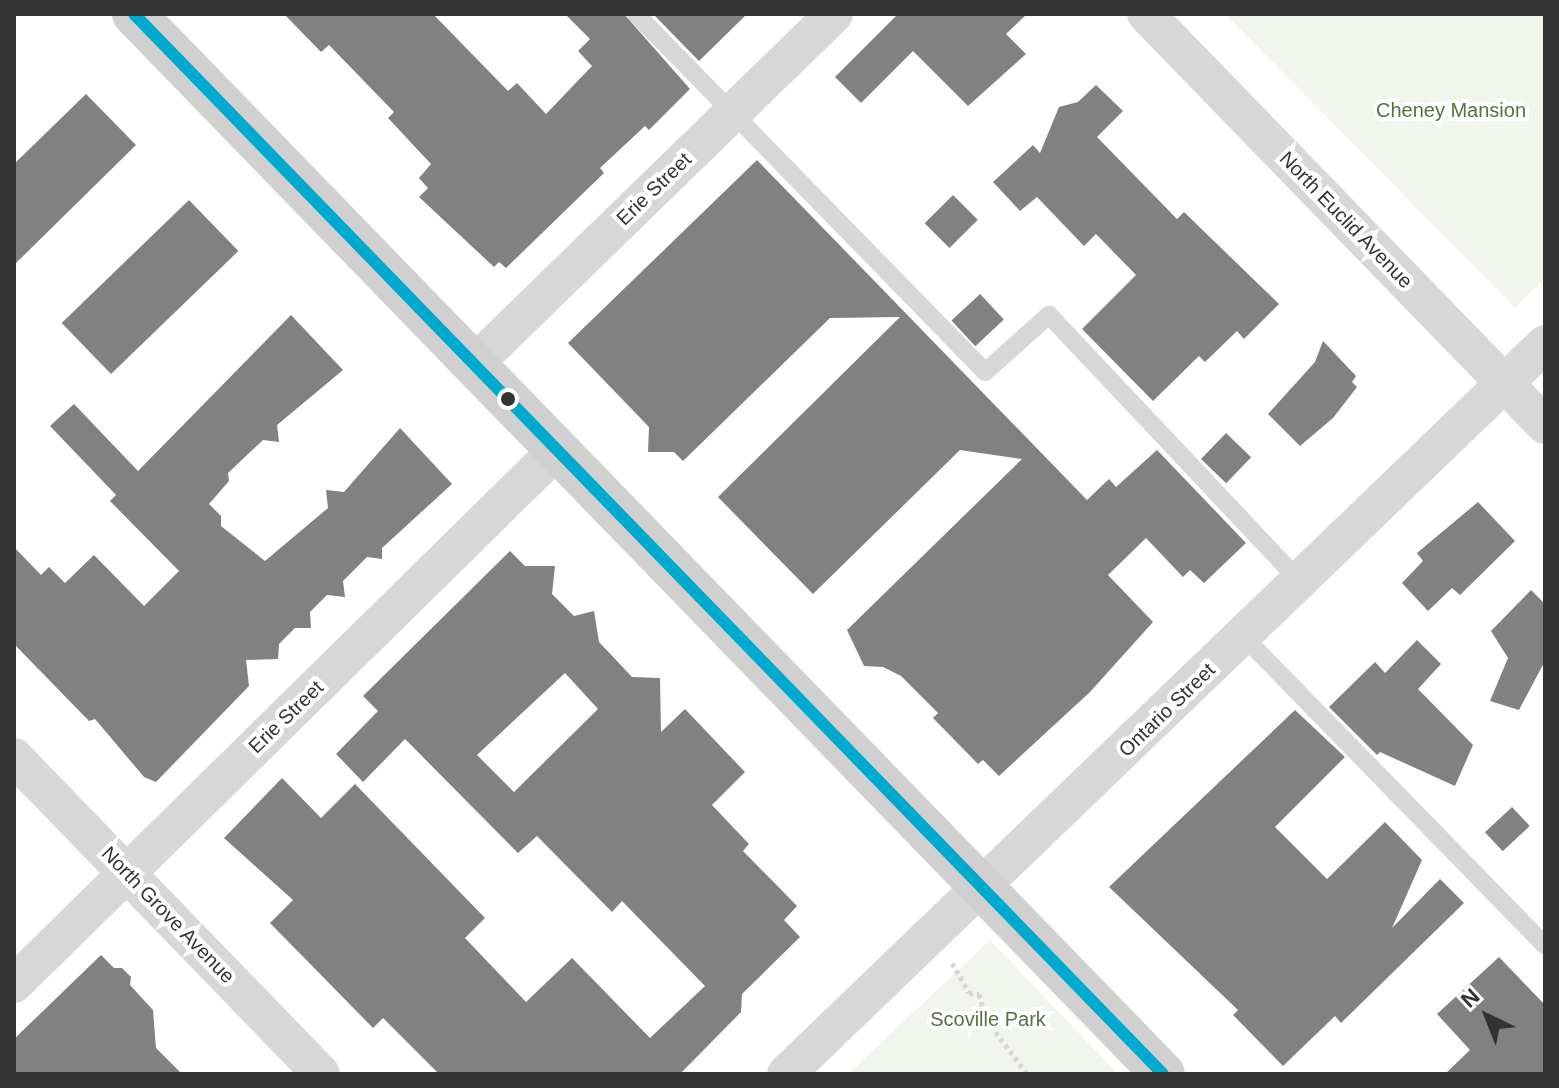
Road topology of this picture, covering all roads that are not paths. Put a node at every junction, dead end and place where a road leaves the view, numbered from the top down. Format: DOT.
graph roads {
  1 [pos="134,14"];
  2 [pos="636,14"];
  3 [pos="834,14"];
  4 [pos="1146,14"];
  5 [pos="732,113"];
  6 [pos="1545,344"];
  7 [pos="474,364"];
  8 [pos="1505,384"];
  9 [pos="1545,425"];
  10 [pos="557,450"];
  11 [pos="1300,581"];
  12 [pos="1243,636"];
  13 [pos="14,757"];
  14 [pos="127,873"];
  15 [pos="983,888"];
  16 [pos="1545,945"];
  17 [pos="14,984"];
  18 [pos="321,1074"];
  19 [pos="786,1074"];
  20 [pos="1163,1074"];
  1 -- 7 [label="street"];
  2 -- 5 [label="lane"];
  3 -- 5 [label="street, Erie Street"];
  4 -- 8 [label="street, North Euclid Avenue"];
  5 -- 7 [label="street, Erie Street"];
  5 -- 11 [label="lane"];
  6 -- 8 [label="street, Ontario Street"];
  7 -- 10 [label="street"];
  8 -- 9 [label="street, North Euclid Avenue"];
  8 -- 11 [label="street, Ontario Street"];
  10 -- 14 [label="street, Erie Street"];
  10 -- 15 [label="street"];
  11 -- 12 [label="street, Ontario Street"];
  12 -- 15 [label="street, Ontario Street"];
  12 -- 16 [label="lane"];
  13 -- 14 [label="street, North Grove Avenue"];
  14 -- 17 [label="street, Erie Street"];
  14 -- 18 [label="street, North Grove Avenue"];
  15 -- 19 [label="street, Ontario Street"];
  15 -- 20 [label="street"];
}
